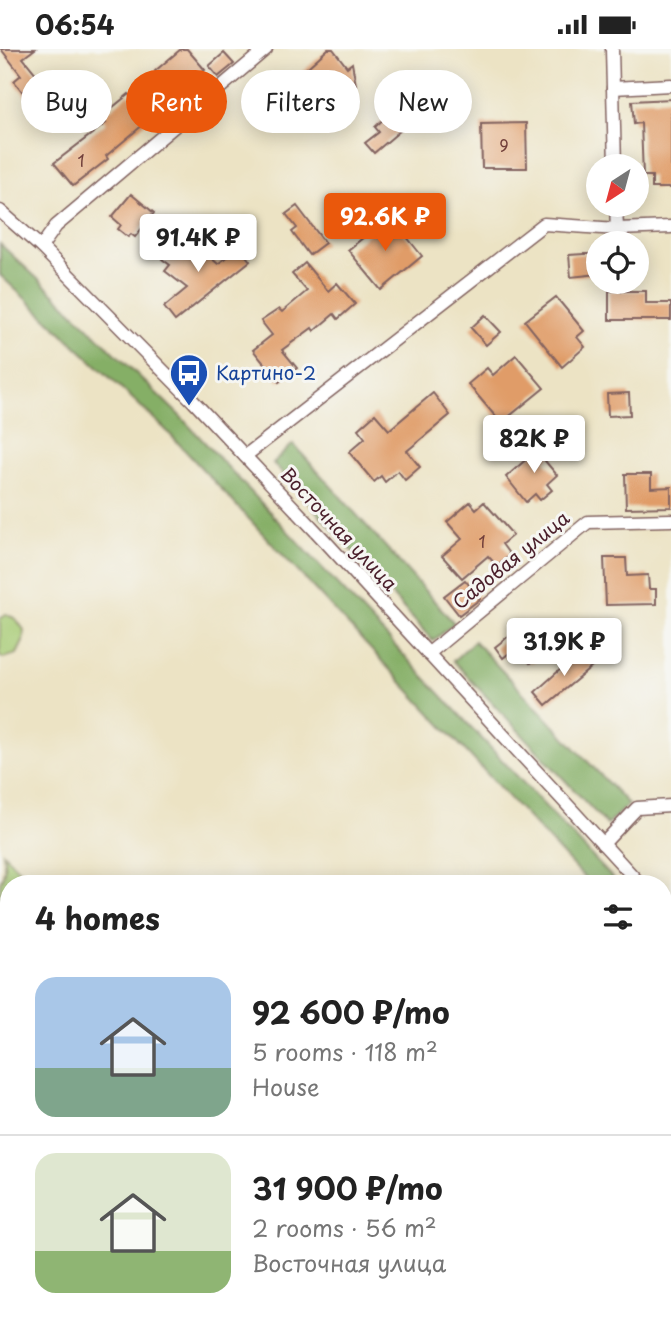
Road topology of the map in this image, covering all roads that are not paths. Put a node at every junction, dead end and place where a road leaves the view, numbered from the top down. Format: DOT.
graph roads {
  1 [pos="266,49"];
  2 [pos="612,49"];
  3 [pos="671,85"];
  4 [pos="613,88"];
  5 [pos="615,154"];
  6 [pos="0,211"];
  7 [pos="616,217"];
  8 [pos="671,227"];
  9 [pos="617,229"];
  10 [pos="41,247"];
  11 [pos="245,456"];
  12 [pos="671,520"];
  13 [pos="428,654"];
  14 [pos="671,806"];
  15 [pos="604,844"];
  16 [pos="632,875"];
  1 -- 10 [label="street"];
  2 -- 4 [label="street"];
  3 -- 4 [label="street"];
  4 -- 5 [label="street"];
  6 -- 10 [label="street, Восточная улица"];
  7 -- 9 [label="street"];
  8 -- 9 [label="street"];
  9 -- 11 [label="street"];
  10 -- 11 [label="street, Восточная улица"];
  11 -- 13 [label="street, Восточная улица"];
  12 -- 13 [label="street, Садовая улица"];
  13 -- 15 [label="street, Восточная улица"];
  14 -- 15 [label="street"];
  15 -- 16 [label="street, Восточная улица"];
}
